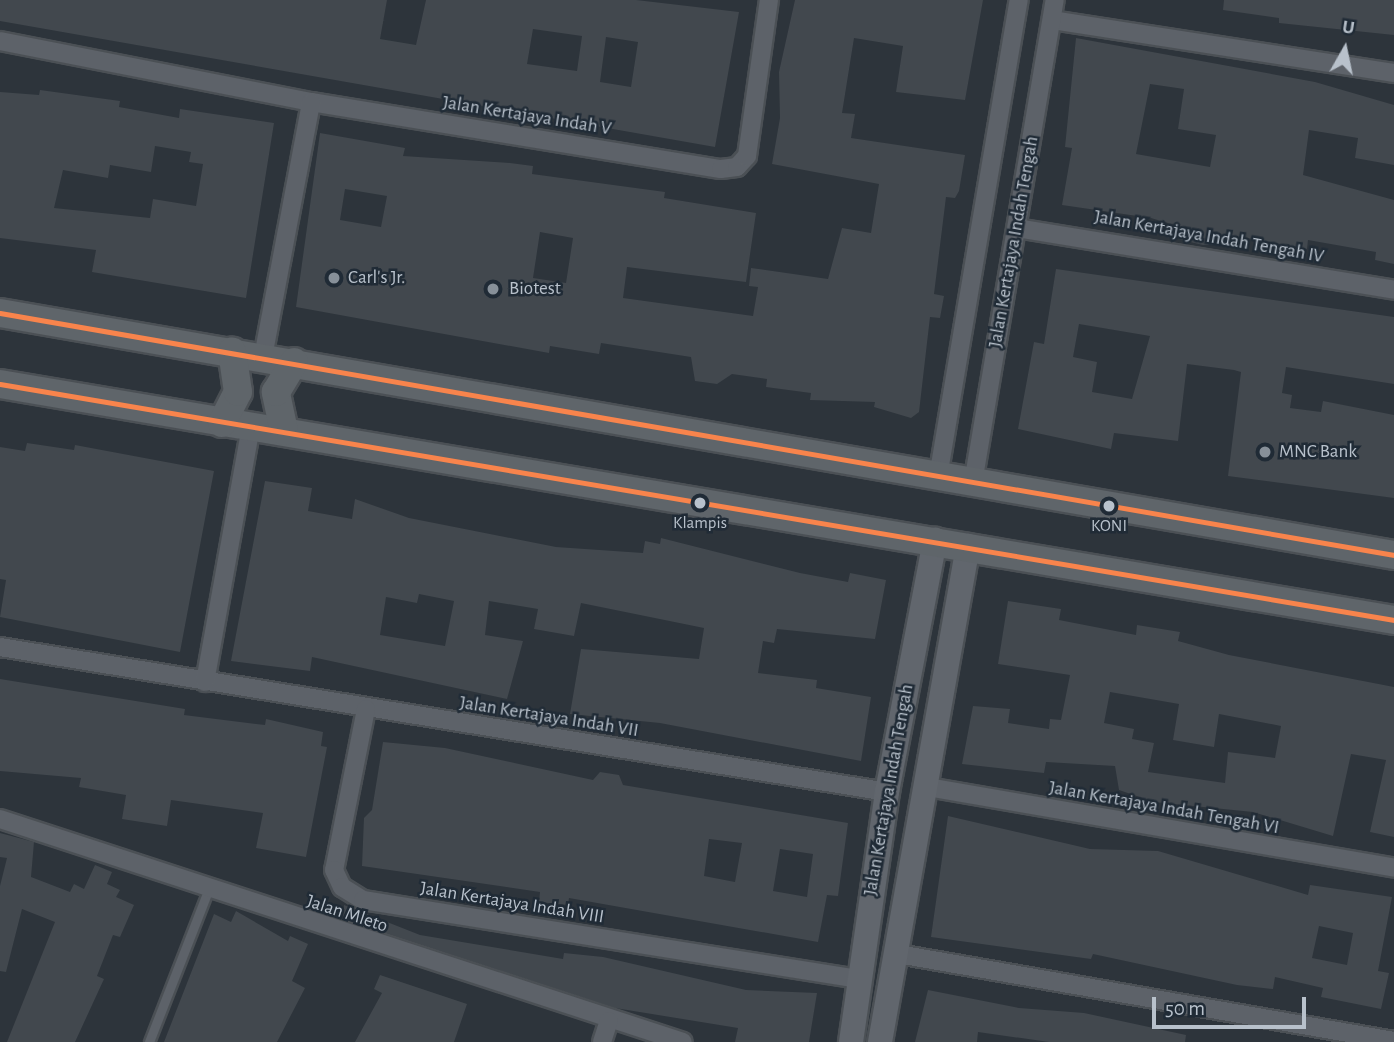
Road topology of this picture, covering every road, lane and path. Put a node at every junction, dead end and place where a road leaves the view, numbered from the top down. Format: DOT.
graph roads {
  1 [pos="769,0"];
  2 [pos="1019,0"];
  3 [pos="1055,0"];
  4 [pos="1052,20"];
  5 [pos="0,41"];
  6 [pos="1394,73"];
  7 [pos="311,102"];
  8 [pos="1017,228"];
  9 [pos="1394,290"];
  10 [pos="0,313"];
  11 [pos="232,351"];
  12 [pos="263,357"];
  13 [pos="294,362"];
  14 [pos="0,384"];
  15 [pos="222,423"];
  16 [pos="251,427"];
  17 [pos="284,432"];
  18 [pos="939,477"];
  19 [pos="973,484"];
  20 [pos="935,540"];
  21 [pos="968,546"];
  22 [pos="1394,555"];
  23 [pos="1394,620"];
  24 [pos="919,622"];
  25 [pos="954,628"];
  26 [pos="0,648"];
  27 [pos="205,682"];
  28 [pos="366,709"];
  29 [pos="927,787"];
  30 [pos="887,792"];
  31 [pos="0,819"];
  32 [pos="1394,868"];
  33 [pos="208,891"];
  34 [pos="898,954"];
  35 [pos="858,979"];
  36 [pos="609,1021"];
  37 [pos="852,1038"];
  38 [pos="881,1041"];
  39 [pos="1394,1041"];
  40 [pos="149,1042"];
  41 [pos="603,1042"];
  42 [pos="683,1042"];
  1 -- 7 [label="street, Jalan Kertajaya Indah V"];
  2 -- 18 [label="street, Jalan Kertajaya Indah Tengah"];
  3 -- 4 [label="street, Jalan Kertajaya Indah Tengah"];
  4 -- 6 [label="street"];
  4 -- 8 [label="street, Jalan Kertajaya Indah Tengah"];
  5 -- 7 [label="street, Jalan Kertajaya Indah V"];
  7 -- 12 [label="street"];
  8 -- 9 [label="street, Jalan Kertajaya Indah Tengah IV"];
  8 -- 19 [label="street, Jalan Kertajaya Indah Tengah"];
  10 -- 11 [label="main road"];
  11 -- 12 [label="main road"];
  11 -- 15 [label="main road"];
  12 -- 13 [label="main road"];
  13 -- 17 [label="main road"];
  13 -- 18 [label="main road"];
  14 -- 15 [label="main road"];
  15 -- 16 [label="main road"];
  16 -- 17 [label="main road"];
  16 -- 27 [label="street"];
  17 -- 20 [label="main road"];
  18 -- 19 [label="main road"];
  19 -- 22 [label="main road"];
  20 -- 21 [label="main road"];
  20 -- 24 [label="main road, Jalan Kertajaya Indah Tengah"];
  21 -- 23 [label="main road"];
  21 -- 25 [label="main road, Jalan Kertajaya Indah Tengah"];
  24 -- 25 [label="main road"];
  24 -- 30 [label="main road, Jalan Kertajaya Indah Tengah"];
  25 -- 29 [label="main road, Jalan Kertajaya Indah Tengah"];
  26 -- 27 [label="street, Jalan Kertajaya Indah VII"];
  27 -- 28 [label="street, Jalan Kertajaya Indah VII"];
  28 -- 30 [label="street, Jalan Kertajaya Indah VII"];
  28 -- 35 [label="street, Jalan Kertajaya Indah VIII"];
  29 -- 32 [label="street, Jalan Kertajaya Indah Tengah VI"];
  29 -- 34 [label="main road, Jalan Kertajaya Indah Tengah"];
  30 -- 35 [label="main road, Jalan Kertajaya Indah Tengah"];
  31 -- 33 [label="street, Jalan Mleto"];
  33 -- 36 [label="street, Jalan Mleto"];
  33 -- 40 [label="lane"];
  34 -- 38 [label="main road, Jalan Kertajaya Indah Tengah"];
  34 -- 39 [label="street"];
  35 -- 37 [label="main road, Jalan Kertajaya Indah Tengah"];
  36 -- 41 [label="street"];
  36 -- 42 [label="street, Jalan Mleto"];
  37 -- 38 [label="main road"];
}
